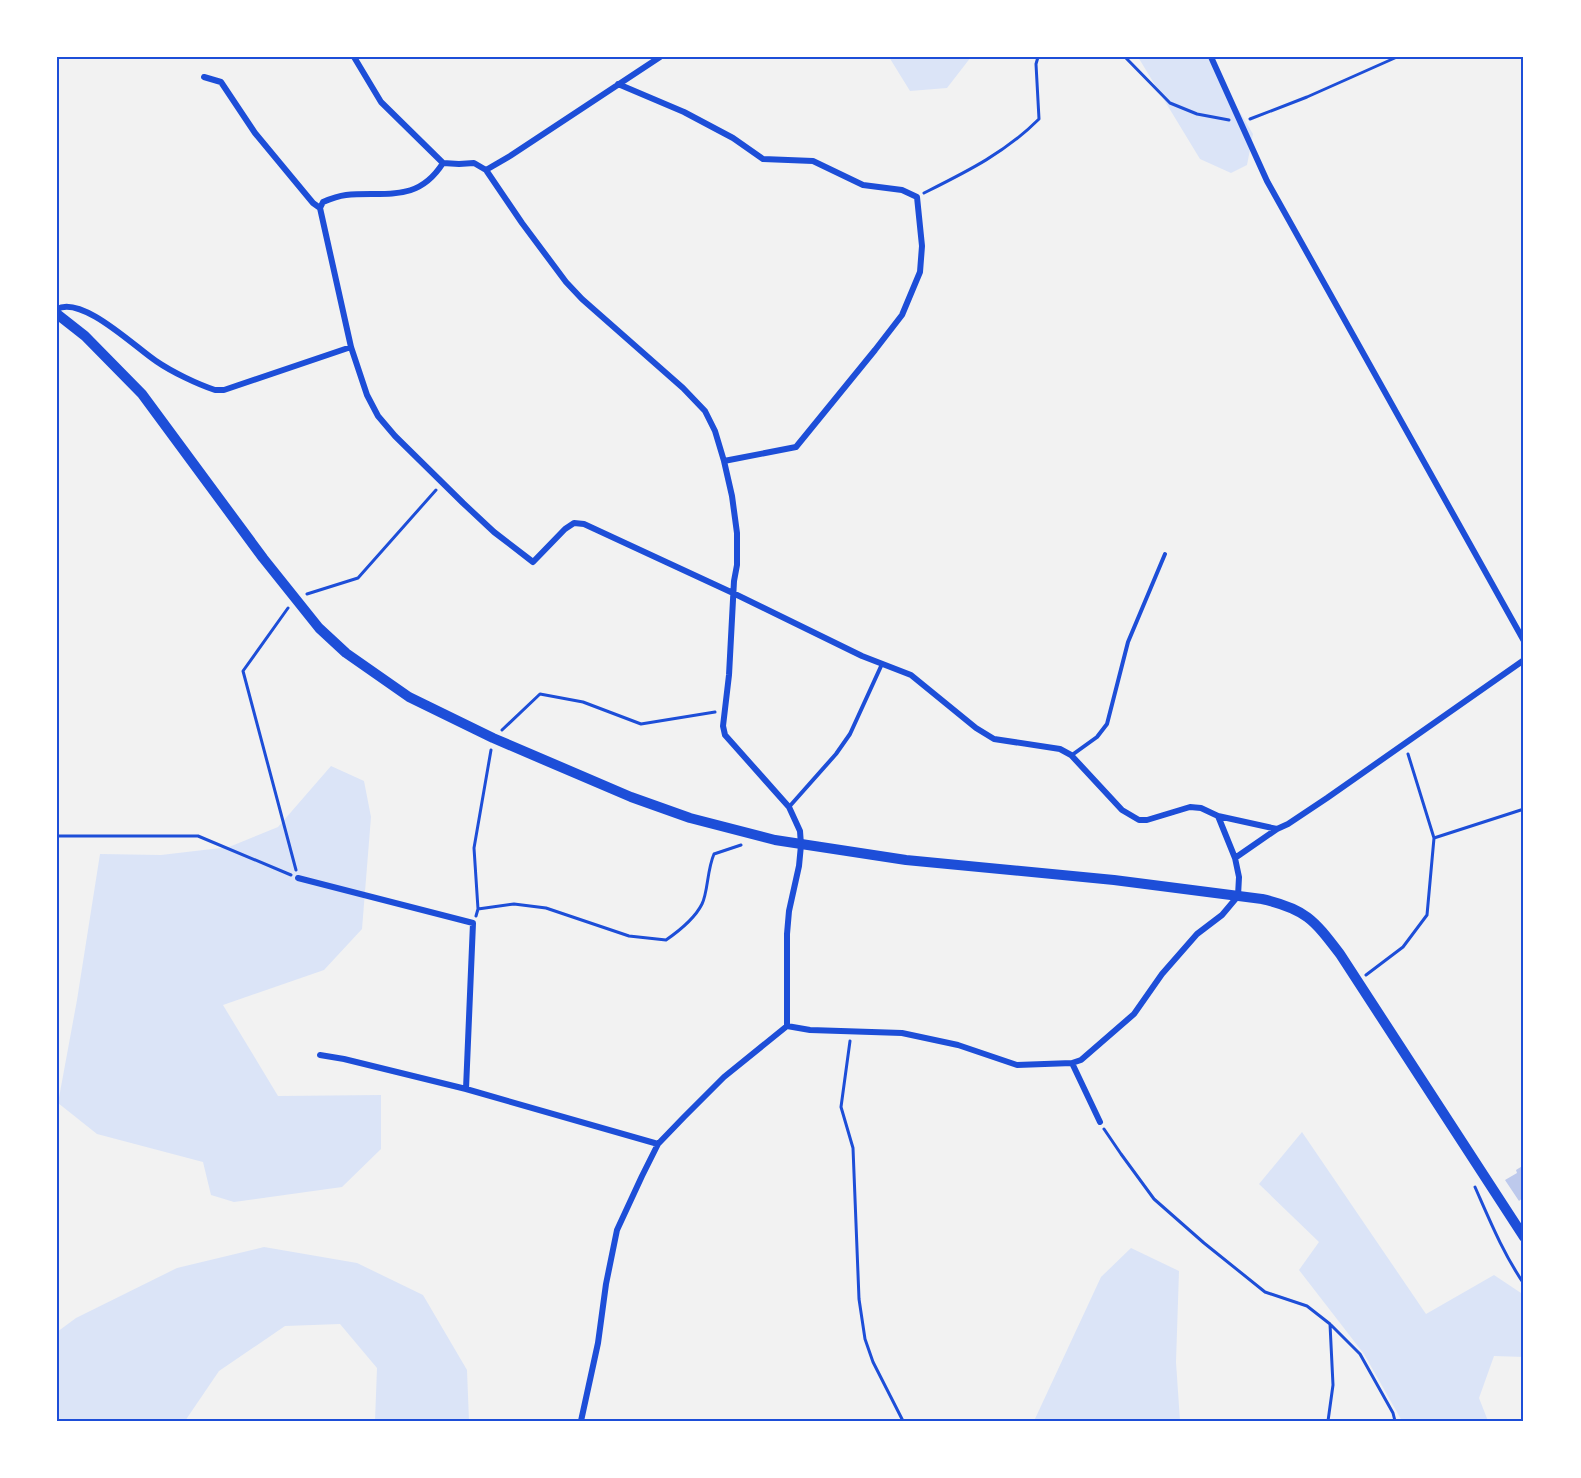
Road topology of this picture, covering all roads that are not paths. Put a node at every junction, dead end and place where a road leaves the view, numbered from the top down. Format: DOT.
graph roads {
  1 [pos="354,57"];
  2 [pos="660,57"];
  3 [pos="1211,57"];
  4 [pos="204,77"];
  5 [pos="618,84"];
  6 [pos="443,163"];
  7 [pos="486,170"];
  8 [pos="320,208"];
  9 [pos="57,309"];
  10 [pos="57,314"];
  11 [pos="351,347"];
  12 [pos="724,461"];
  13 [pos="1165,554"];
  14 [pos="733,593"];
  15 [pos="1524,641"];
  16 [pos="1524,660"];
  17 [pos="882,664"];
  18 [pos="1071,755"];
  19 [pos="789,807"];
  20 [pos="1218,816"];
  21 [pos="1277,829"];
  22 [pos="801,845"];
  23 [pos="1235,858"];
  24 [pos="298,878"];
  25 [pos="1238,896"];
  26 [pos="787,1026"];
  27 [pos="320,1055"];
  28 [pos="1072,1063"];
  29 [pos="466,1089"];
  30 [pos="1100,1122"];
  31 [pos="658,1144"];
  32 [pos="1524,1237"];
  33 [pos="582,1421"];
  1 -- 6 [label="street"];
  2 -- 5 [label="street"];
  3 -- 15 [label="street"];
  4 -- 8 [label="street"];
  5 -- 7 [label="street"];
  5 -- 12 [label="street"];
  6 -- 7 [label="street"];
  6 -- 8 [label="street"];
  7 -- 12 [label="street"];
  8 -- 11 [label="street"];
  9 -- 11 [label="street"];
  10 -- 22 [label="main road"];
  11 -- 14 [label="street"];
  12 -- 14 [label="street"];
  13 -- 18 [label="lane"];
  14 -- 17 [label="street"];
  14 -- 19 [label="street"];
  16 -- 21 [label="street"];
  17 -- 18 [label="street"];
  17 -- 19 [label="lane"];
  18 -- 20 [label="street"];
  19 -- 22 [label="street"];
  20 -- 21 [label="street"];
  20 -- 23 [label="street"];
  21 -- 23 [label="street"];
  22 -- 25 [label="main road"];
  22 -- 26 [label="street"];
  23 -- 25 [label="street"];
  24 -- 29 [label="street"];
  25 -- 28 [label="street"];
  25 -- 32 [label="main road"];
  26 -- 28 [label="street"];
  26 -- 31 [label="street"];
  27 -- 29 [label="street"];
  28 -- 30 [label="street"];
  29 -- 31 [label="street"];
  31 -- 33 [label="street"];
}
